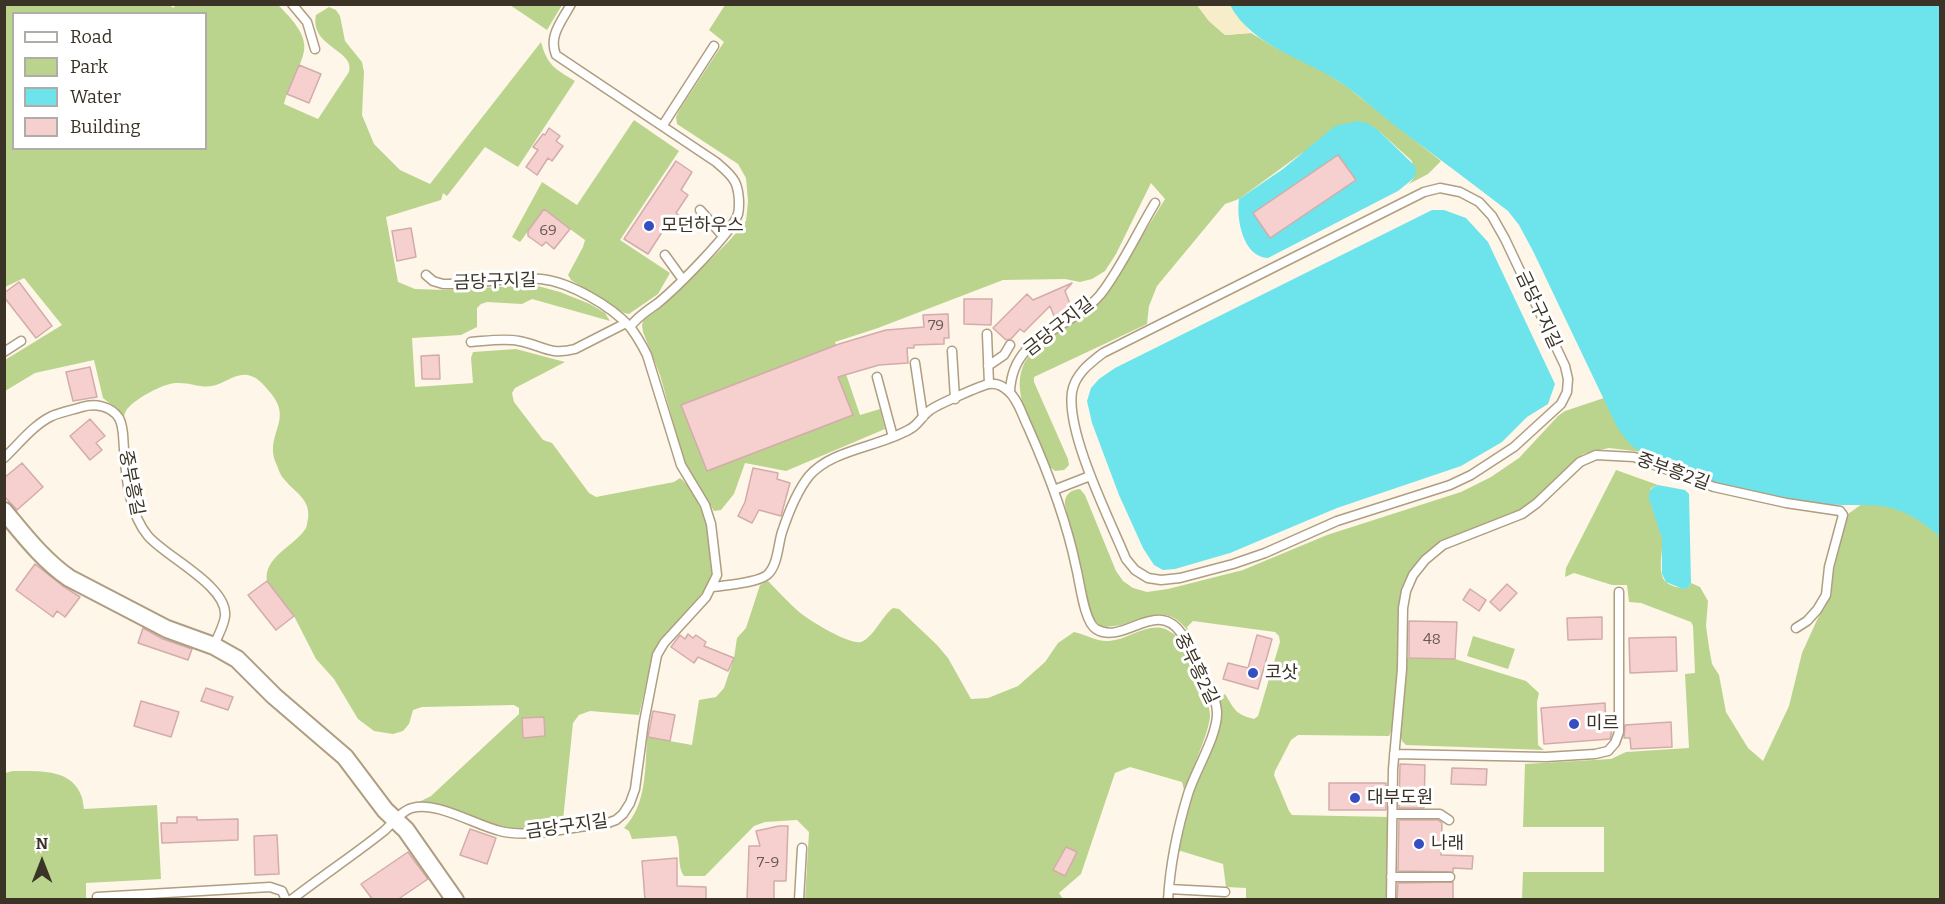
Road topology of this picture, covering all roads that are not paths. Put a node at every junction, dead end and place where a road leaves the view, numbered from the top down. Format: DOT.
graph roads {
  1 [pos="292,4"];
  2 [pos="571,4"];
  3 [pos="714,46"];
  4 [pos="315,49"];
  5 [pos="663,125"];
  6 [pos="1155,203"];
  7 [pos="700,210"];
  8 [pos="723,236"];
  9 [pos="665,255"];
  10 [pos="426,275"];
  11 [pos="683,280"];
  12 [pos="628,325"];
  13 [pos="987,334"];
  14 [pos="21,341"];
  15 [pos="471,342"];
  16 [pos="1010,345"];
  17 [pos="952,351"];
  18 [pos="4,352"];
  19 [pos="915,363"];
  20 [pos="988,366"];
  21 [pos="877,378"];
  22 [pos="989,384"];
  23 [pos="1010,392"];
  24 [pos="955,399"];
  25 [pos="923,417"];
  26 [pos="893,437"];
  27 [pos="4,458"];
  28 [pos="1090,476"];
  29 [pos="1054,490"];
  30 [pos="4,511"];
  31 [pos="712,587"];
  32 [pos="1619,592"];
  33 [pos="1796,628"];
  34 [pos="214,646"];
  35 [pos="1395,754"];
  36 [pos="1392,814"];
  37 [pos="1449,819"];
  38 [pos="396,820"];
  39 [pos="802,848"];
  40 [pos="1391,877"];
  41 [pos="1450,877"];
  42 [pos="1168,889"];
  43 [pos="1225,892"];
  44 [pos="97,897"];
  45 [pos="286,900"];
  46 [pos="291,900"];
  47 [pos="455,900"];
  48 [pos="799,900"];
  49 [pos="1168,900"];
  50 [pos="1391,900"];
  1 -- 4 [label="lane"];
  2 -- 5 [label="lane"];
  3 -- 5 [label="lane"];
  5 -- 8 [label="lane"];
  6 -- 23 [label="lane, 금당구지길"];
  7 -- 8 [label="lane"];
  8 -- 11 [label="lane"];
  9 -- 11 [label="lane"];
  10 -- 12 [label="lane, 금당구지길"];
  11 -- 12 [label="lane"];
  12 -- 15 [label="lane"];
  12 -- 31 [label="lane, 금당구지길"];
  13 -- 20 [label="lane"];
  14 -- 18 [label="lane"];
  16 -- 20 [label="lane, 금당구지길"];
  17 -- 24 [label="lane"];
  19 -- 25 [label="lane"];
  20 -- 22 [label="lane"];
  21 -- 26 [label="lane"];
  22 -- 23 [label="lane"];
  22 -- 24 [label="lane"];
  23 -- 29 [label="lane"];
  24 -- 25 [label="lane"];
  25 -- 26 [label="lane"];
  26 -- 31 [label="lane"];
  27 -- 34 [label="lane, 중부흥길"];
  28 -- 28 [label="lane, 금당구지길"];
  28 -- 29 [label="lane"];
  29 -- 42 [label="lane, 중부흥2길"];
  30 -- 34 [label="street"];
  31 -- 38 [label="lane, 금당구지길"];
  32 -- 35 [label="lane"];
  33 -- 35 [label="lane, 중부흥2길"];
  34 -- 38 [label="street"];
  35 -- 36 [label="lane, 중부흥2길"];
  36 -- 37 [label="lane"];
  36 -- 40 [label="lane, 중부흥2길"];
  38 -- 46 [label="lane, 금당구지길"];
  38 -- 47 [label="street"];
  39 -- 48 [label="lane"];
  40 -- 41 [label="lane"];
  40 -- 50 [label="lane, 중부흥2길"];
  42 -- 43 [label="lane"];
  42 -- 49 [label="lane, 중부흥2길"];
  44 -- 45 [label="lane"];
}
